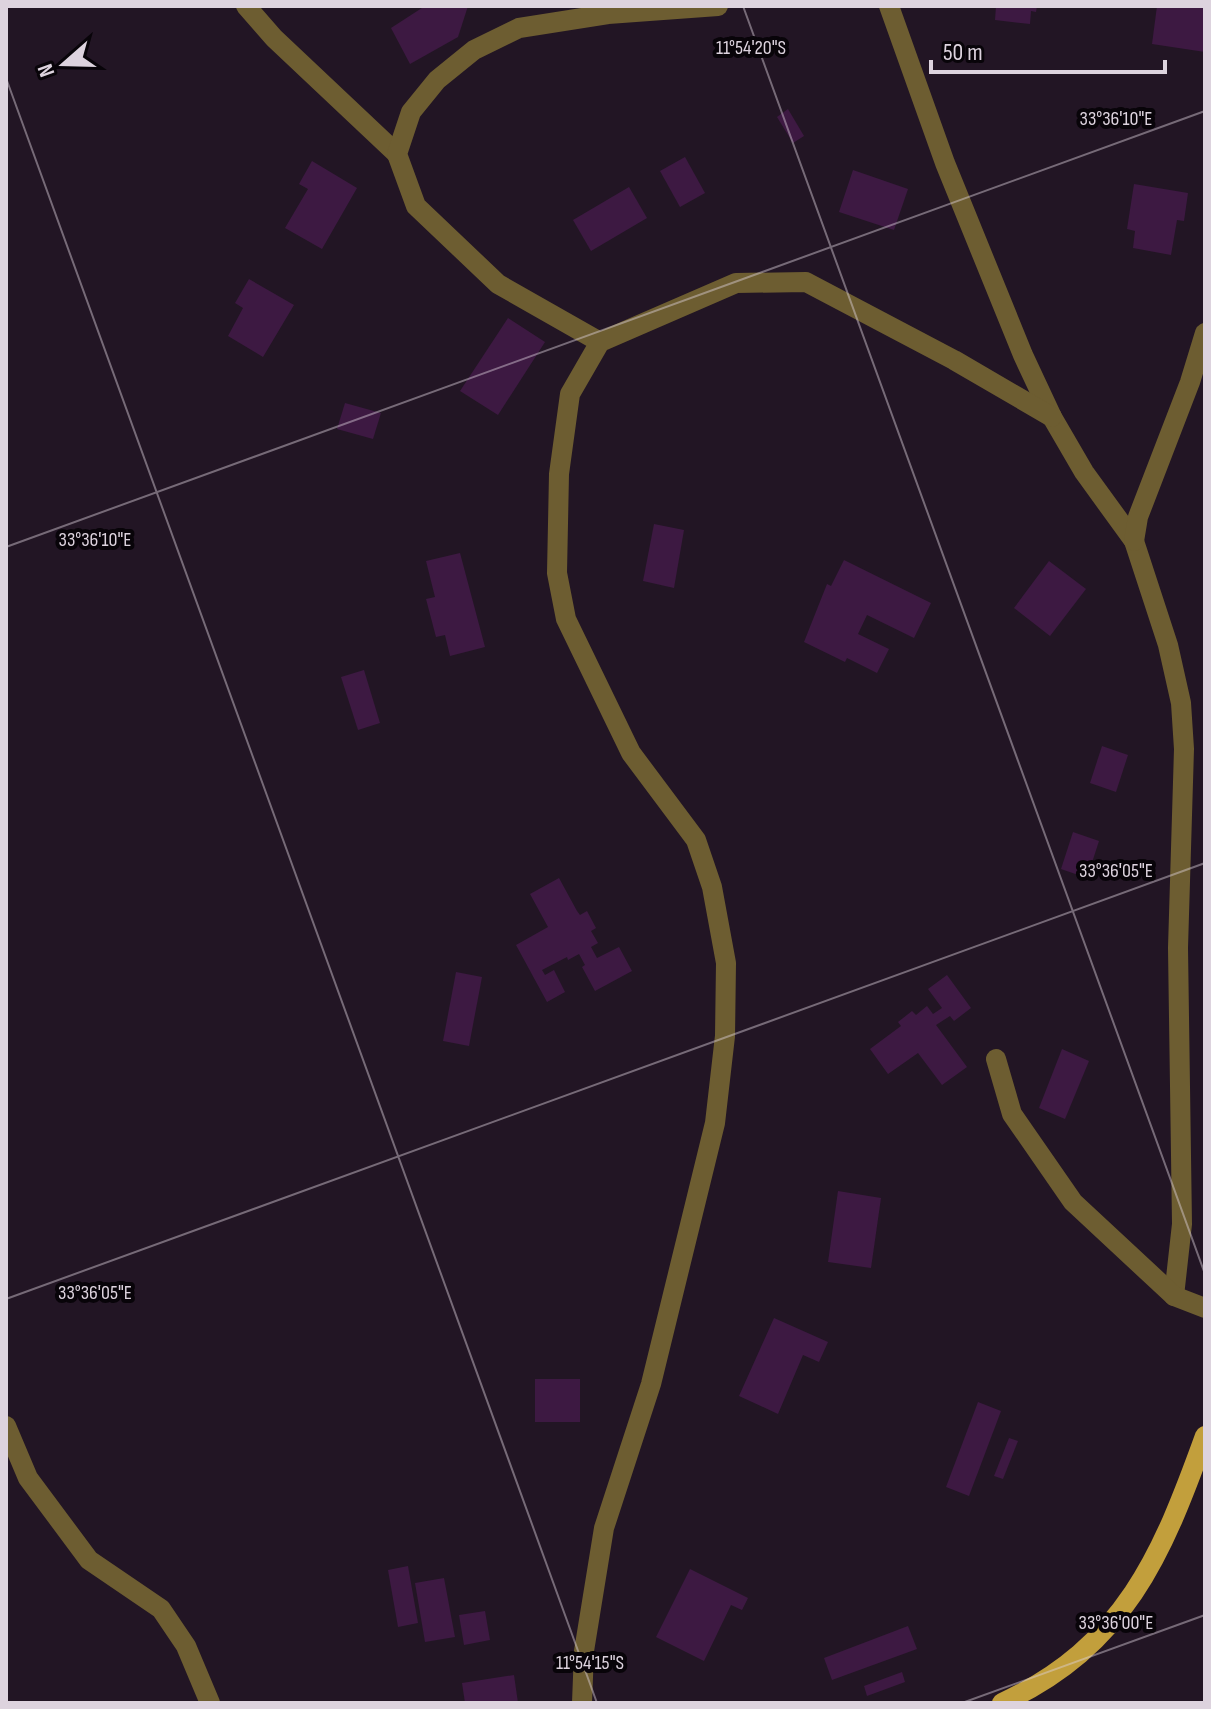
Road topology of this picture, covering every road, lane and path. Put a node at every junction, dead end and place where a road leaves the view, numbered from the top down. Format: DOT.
graph roads {
  1 [pos="246,6"];
  2 [pos="718,6"];
  3 [pos="889,6"];
  4 [pos="644,8"];
  5 [pos="397,154"];
  6 [pos="1205,333"];
  7 [pos="600,342"];
  8 [pos="1052,417"];
  9 [pos="1134,541"];
  10 [pos="996,1059"];
  11 [pos="1174,1296"];
  12 [pos="1205,1308"];
  13 [pos="6,1426"];
  14 [pos="1205,1436"];
  15 [pos="1027,1698"];
  16 [pos="210,1703"];
  17 [pos="582,1703"];
  18 [pos="1002,1703"];
  1 -- 5 [label="street"];
  2 -- 4 [label="street"];
  3 -- 8 [label="street"];
  4 -- 5 [label="street"];
  5 -- 7 [label="street"];
  6 -- 9 [label="street"];
  7 -- 8 [label="street"];
  7 -- 17 [label="street"];
  8 -- 9 [label="street"];
  9 -- 11 [label="street"];
  10 -- 11 [label="street"];
  11 -- 12 [label="street"];
  13 -- 16 [label="street"];
  14 -- 15 [label="main road"];
  15 -- 18 [label="main road"];
}
